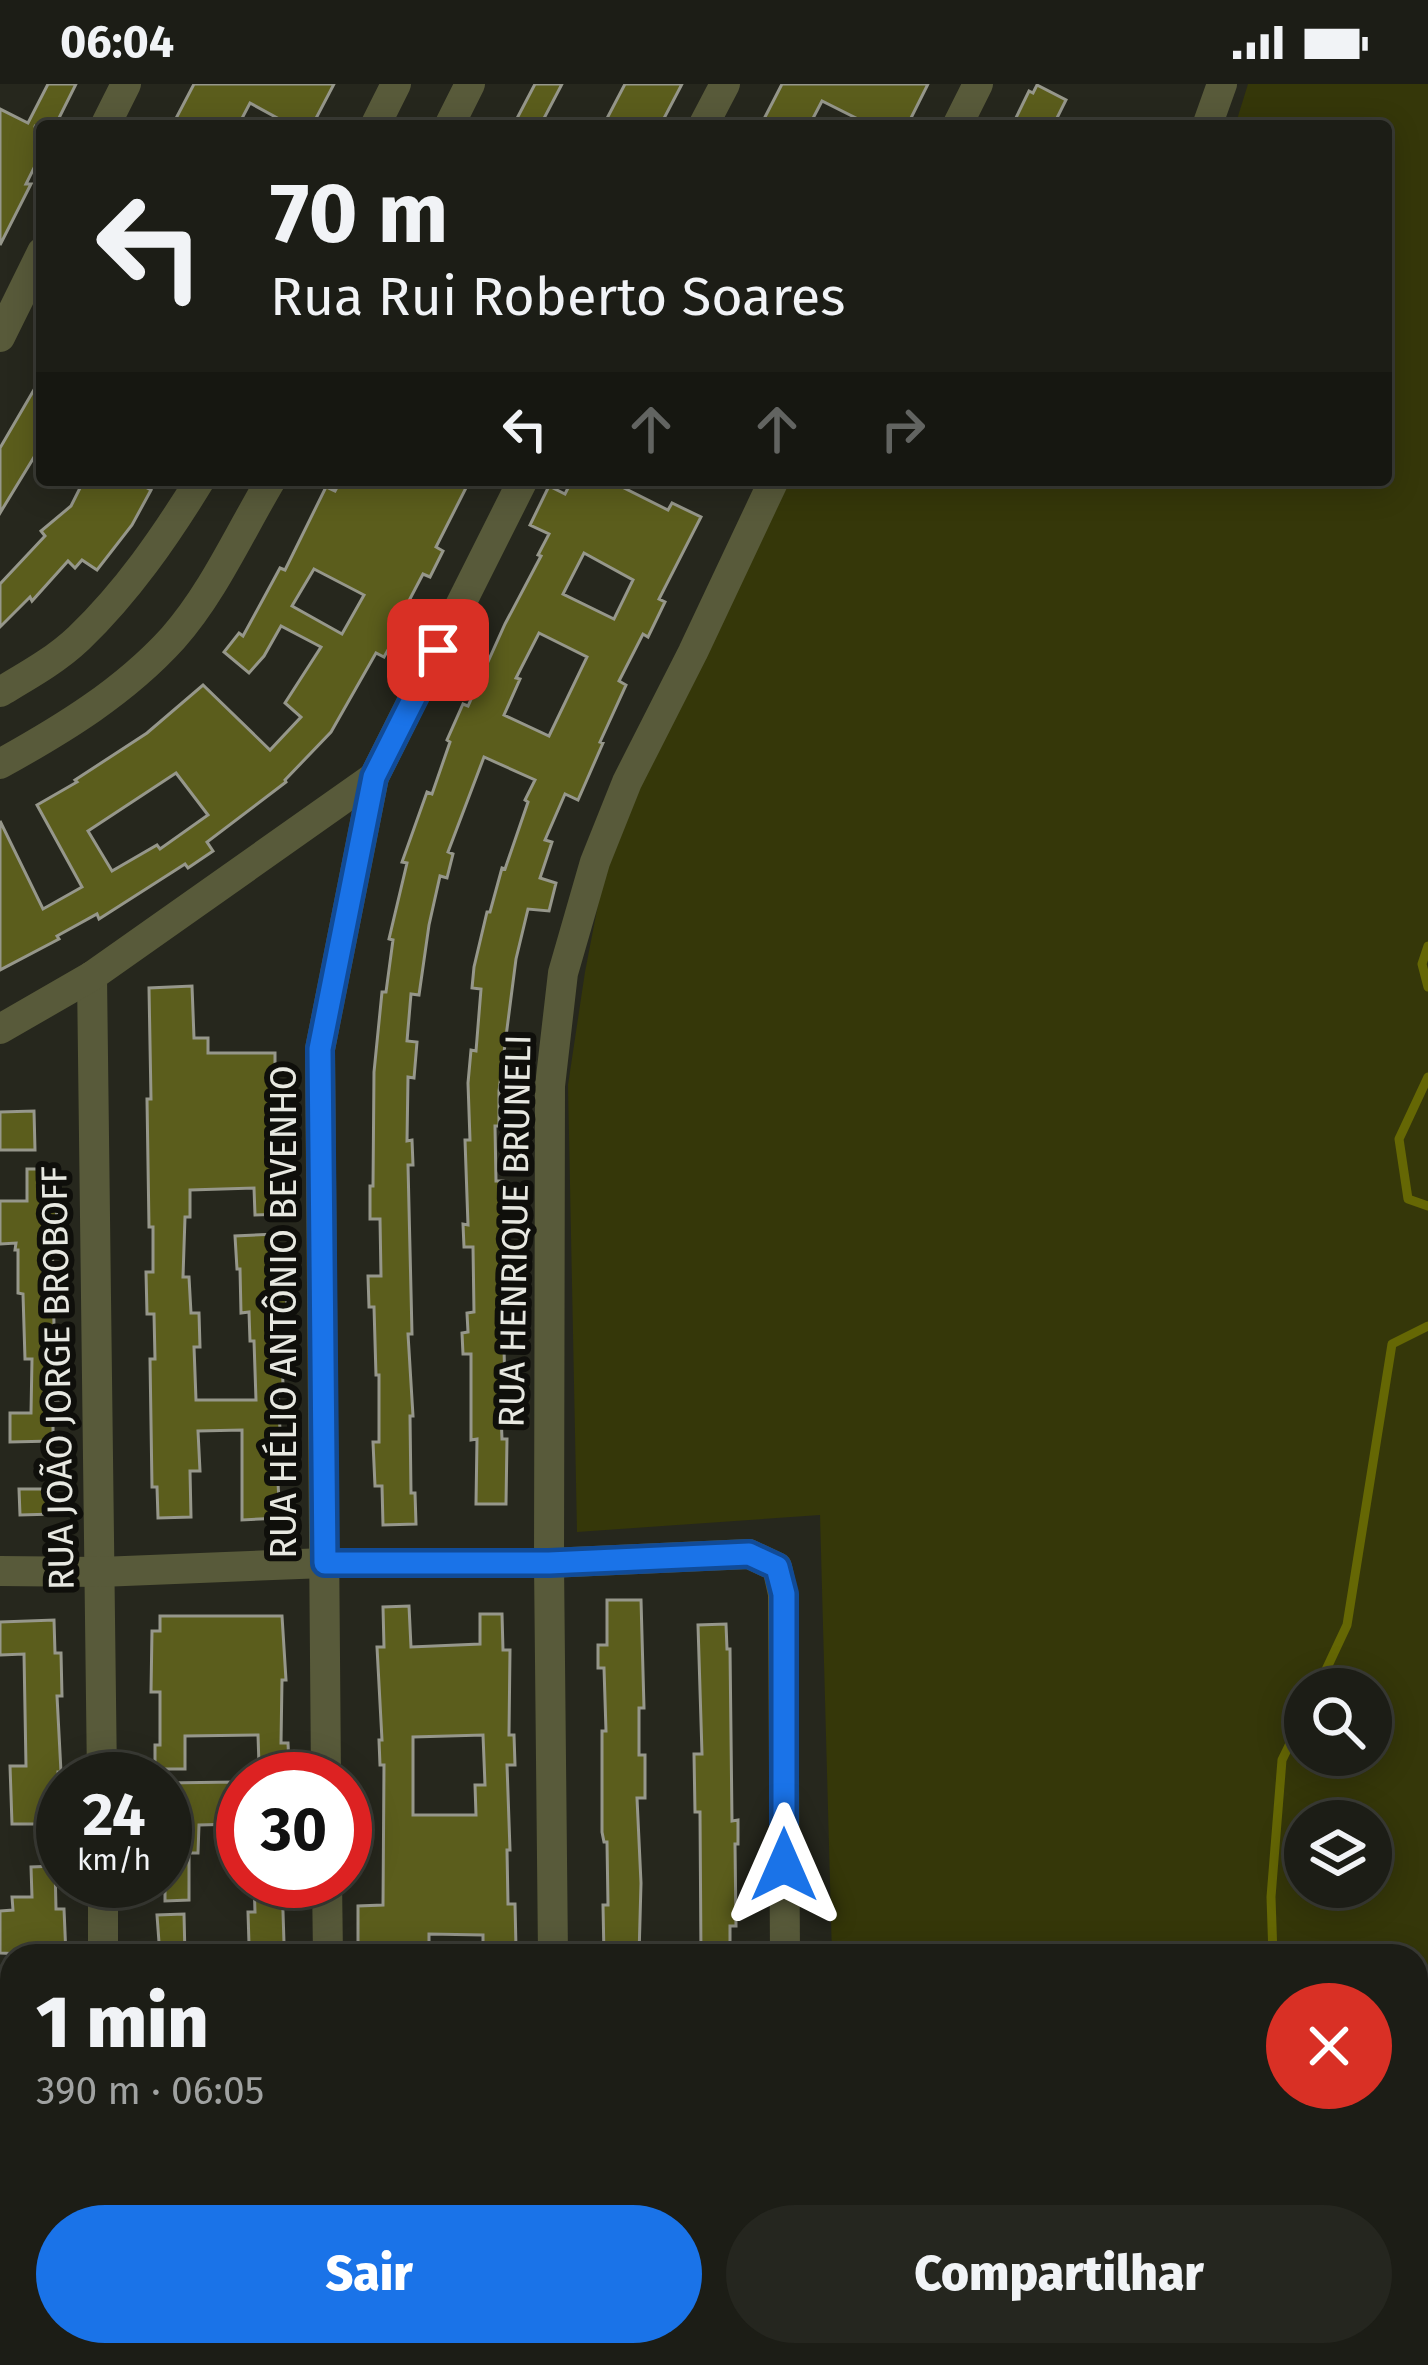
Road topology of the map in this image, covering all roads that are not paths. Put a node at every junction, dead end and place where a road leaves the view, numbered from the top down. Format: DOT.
graph roads {
  1 [pos="126,84"];
  2 [pos="396,84"];
  3 [pos="470,84"];
  4 [pos="724,84"];
  5 [pos="978,84"];
  6 [pos="1222,84"];
  7 [pos="108,120"];
  8 [pos="378,120"];
  9 [pos="452,120"];
  10 [pos="706,120"];
  11 [pos="959,120"];
  12 [pos="1209,120"];
  13 [pos="36,265"];
  14 [pos="0,337"];
  15 [pos="196,486"];
  16 [pos="268,486"];
  17 [pos="520,486"];
  18 [pos="763,486"];
  19 [pos="0,692"];
  20 [pos="0,764"];
  21 [pos="374,777"];
  22 [pos="92,976"];
  23 [pos="0,1029"];
  24 [pos="325,1563"];
  25 [pos="549,1563"];
  26 [pos="0,1571"];
  27 [pos="100,1572"];
  28 [pos="102,1752"];
  29 [pos="326,1752"];
  30 [pos="103,1908"];
  31 [pos="327,1908"];
  32 [pos="103,1944"];
  33 [pos="328,1944"];
  34 [pos="553,1944"];
  35 [pos="784,1944"];
  1 -- 7 [label="street"];
  2 -- 8 [label="street"];
  3 -- 9 [label="street"];
  4 -- 10 [label="street"];
  5 -- 11 [label="street"];
  6 -- 12 [label="street"];
  13 -- 14 [label="street"];
  15 -- 19 [label="street"];
  16 -- 20 [label="street"];
  17 -- 21 [label="street"];
  18 -- 25 [label="street, RUA HENRIQUE BRUNELI"];
  21 -- 22 [label="street"];
  21 -- 24 [label="street, RUA HÉLIO ANTÔNIO BEVENHO"];
  22 -- 23 [label="street"];
  22 -- 27 [label="street, RUA JOÃO JORGE BROBOFF"];
  24 -- 25 [label="street"];
  24 -- 27 [label="street"];
  24 -- 29 [label="street, RUA HÉLIO ANTÔNIO BEVENHO"];
  25 -- 34 [label="street, RUA HENRIQUE BRUNELI"];
  25 -- 35 [label="street"];
  26 -- 27 [label="street"];
  27 -- 28 [label="street, RUA JOÃO JORGE BROBOFF"];
  30 -- 32 [label="street"];
  31 -- 33 [label="street"];
}
